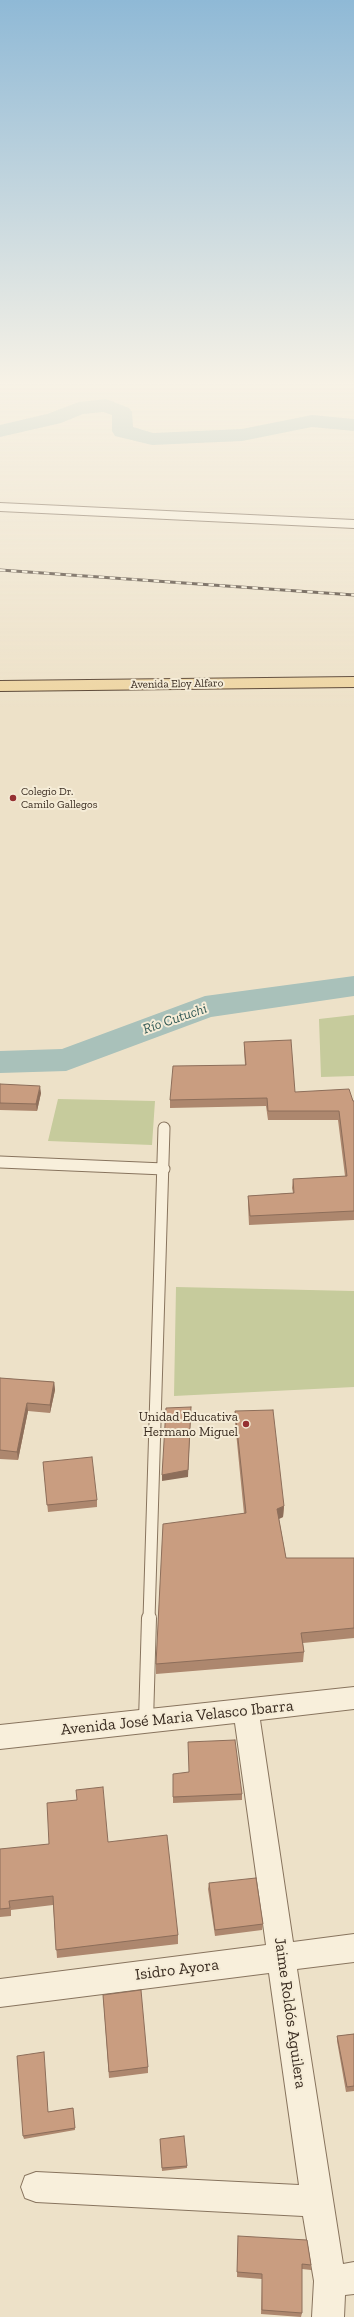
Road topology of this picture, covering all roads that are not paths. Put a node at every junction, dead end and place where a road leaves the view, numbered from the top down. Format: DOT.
graph roads {
  1 [pos="0,507"];
  2 [pos="0,515"];
  3 [pos="354,524"];
  4 [pos="354,532"];
  5 [pos="354,674"];
  6 [pos="0,676"];
  7 [pos="354,682"];
  8 [pos="0,686"];
  9 [pos="164,1128"];
  10 [pos="0,1162"];
  11 [pos="164,1168"];
  12 [pos="354,1698"];
  13 [pos="246,1710"];
  14 [pos="146,1721"];
  15 [pos="0,1738"];
  16 [pos="354,1948"];
  17 [pos="282,1956"];
  18 [pos="0,1993"];
  19 [pos="36,2187"];
  20 [pos="316,2201"];
  21 [pos="342,2280"];
  22 [pos="328,2317"];
  1 -- 3 [label="main road"];
  2 -- 4 [label="main road"];
  5 -- 6 [label="main road, Avenida Eloy Alfaro"];
  7 -- 8 [label="main road, Avenida Eloy Alfaro"];
  9 -- 11 [label="lane"];
  10 -- 11 [label="lane"];
  11 -- 14 [label="lane"];
  12 -- 13 [label="street, Avenida José Maria Velasco Ibarra"];
  13 -- 14 [label="street, Avenida José Maria Velasco Ibarra"];
  13 -- 17 [label="street, Jaime Roldós Aguilera"];
  14 -- 15 [label="street, Avenida José Maria Velasco Ibarra"];
  16 -- 17 [label="street, Isidro Ayora"];
  17 -- 18 [label="street, Isidro Ayora"];
  17 -- 20 [label="street, Jaime Roldós Aguilera"];
  19 -- 20 [label="street"];
  20 -- 21 [label="street, Jaime Roldós Aguilera"];
  21 -- 22 [label="street, Jaime Roldós Aguilera"];
}
